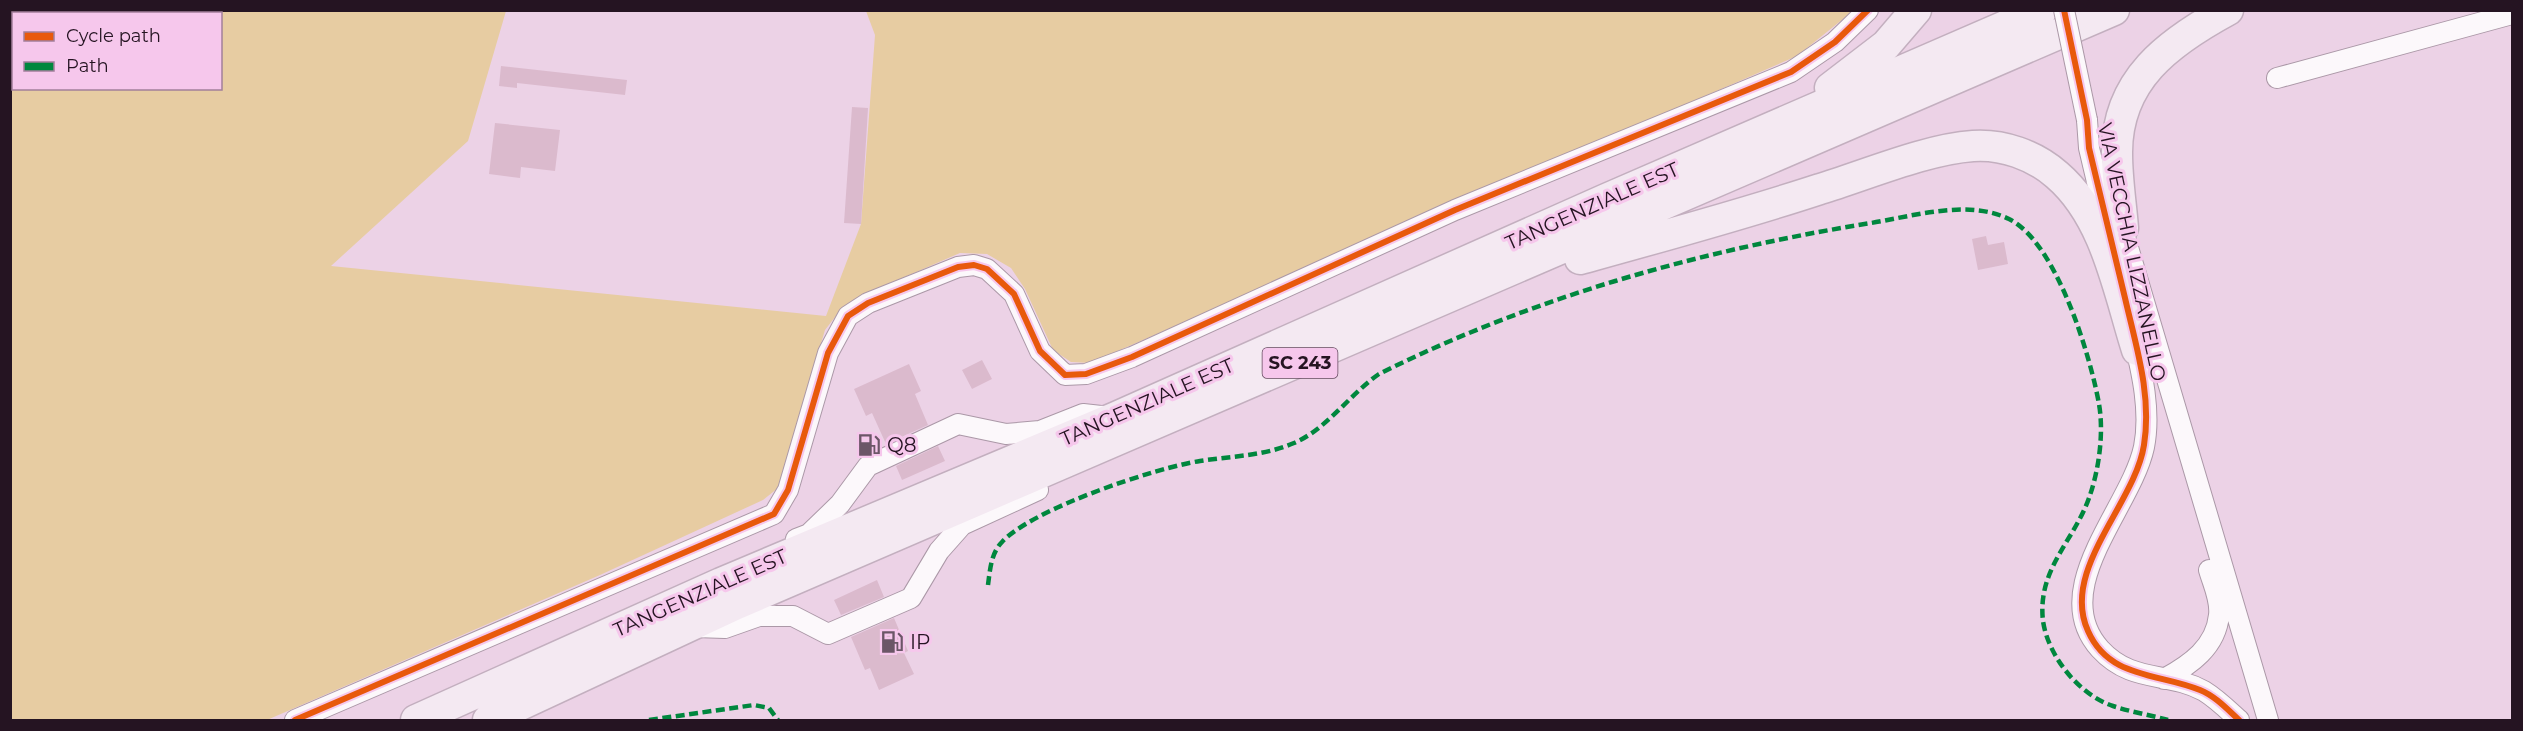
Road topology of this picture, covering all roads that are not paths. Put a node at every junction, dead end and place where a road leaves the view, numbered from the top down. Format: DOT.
graph roads {
  1 [pos="1868,10"];
  2 [pos="1916,10"];
  3 [pos="2042,10"];
  4 [pos="2064,10"];
  5 [pos="2114,10"];
  6 [pos="2228,10"];
  7 [pos="2512,14"];
  8 [pos="2277,78"];
  9 [pos="2087,120"];
  10 [pos="1606,199"];
  11 [pos="2123,228"];
  12 [pos="2137,350"];
  13 [pos="1318,355"];
  14 [pos="1116,417"];
  15 [pos="1079,457"];
  16 [pos="2193,465"];
  17 [pos="721,583"];
  18 [pos="690,626"];
  19 [pos="2164,679"];
  20 [pos="295,720"];
  21 [pos="416,720"];
  22 [pos="488,720"];
  23 [pos="2239,720"];
  24 [pos="2268,720"];
  1 -- 20 [label="street"];
  2 -- 10 [label="highway"];
  3 -- 10 [label="highway, TANGENZIALE EST"];
  4 -- 9 [label="street, VIA VECCHIA LIZZANELLO, bridge"];
  5 -- 13 [label="highway, TANGENZIALE EST / SC 243"];
  6 -- 11 [label="highway"];
  7 -- 8 [label="street"];
  9 -- 11 [label="street, VIA VECCHIA LIZZANELLO"];
  9 -- 12 [label="street, VIA VECCHIA LIZZANELLO"];
  10 -- 14 [label="highway, TANGENZIALE EST"];
  11 -- 16 [label="street, VIA VECCHIA LIZZANELLO"];
  12 -- 13 [label="highway"];
  12 -- 19 [label="street, VIA VECCHIA LIZZANELLO"];
  13 -- 15 [label="highway, TANGENZIALE EST / SC 243"];
  14 -- 17 [label="highway, TANGENZIALE EST"];
  14 -- 17 [label="street"];
  15 -- 18 [label="highway, TANGENZIALE EST / SC 243"];
  15 -- 18 [label="street"];
  16 -- 19 [label="street, VIA VECCHIA LIZZANELLO"];
  16 -- 24 [label="street, VIA VECCHIA LIZZANELLO"];
  17 -- 21 [label="highway, TANGENZIALE EST"];
  18 -- 22 [label="highway, TANGENZIALE EST / SC 243"];
  19 -- 23 [label="street, VIA VECCHIA LIZZANELLO"];
}
